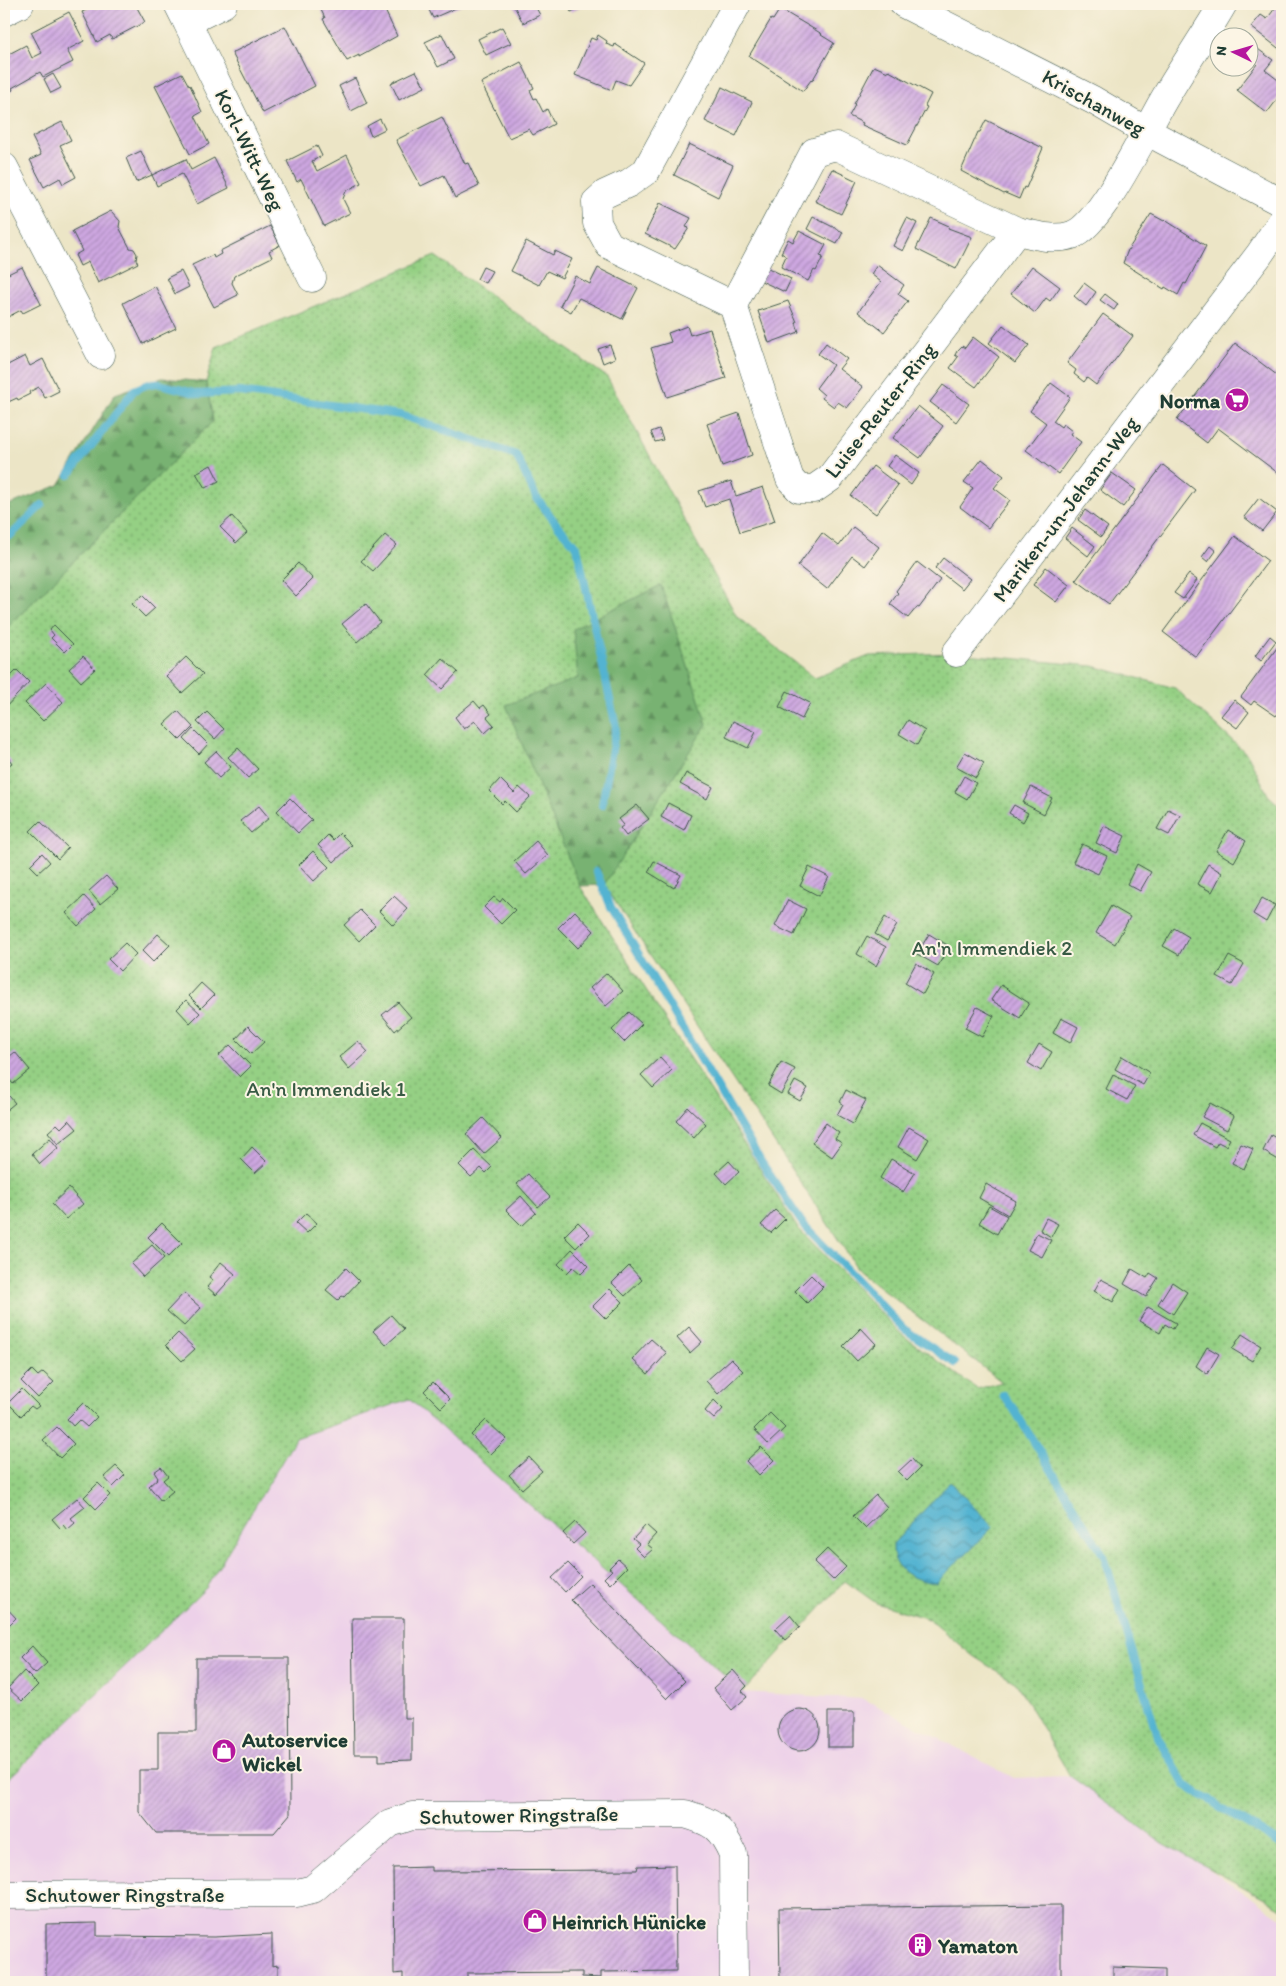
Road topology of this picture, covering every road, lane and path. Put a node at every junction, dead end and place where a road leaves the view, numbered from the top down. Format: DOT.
graph roads {
  1 [pos="20,4"];
  2 [pos="223,4"];
  3 [pos="737,4"];
  4 [pos="904,4"];
  5 [pos="1223,4"];
  6 [pos="4,12"];
  7 [pos="182,13"];
  8 [pos="1146,131"];
  9 [pos="4,167"];
  10 [pos="1282,203"];
  11 [pos="1282,221"];
  12 [pos="1017,231"];
  13 [pos="312,278"];
  14 [pos="733,305"];
  15 [pos="100,355"];
  16 [pos="956,653"];
  17 [pos="4,1895"];
  18 [pos="734,1982"];
  1 -- 6 [label="street"];
  2 -- 7 [label="street, Korl-Witt-Weg"];
  3 -- 14 [label="street"];
  4 -- 8 [label="street, Krischanweg"];
  5 -- 8 [label="street"];
  7 -- 13 [label="street, Korl-Witt-Weg"];
  8 -- 10 [label="street, Krischanweg"];
  8 -- 12 [label="street"];
  9 -- 15 [label="street"];
  11 -- 16 [label="street, Mariken-un-Jehann-Weg"];
  12 -- 14 [label="street"];
  12 -- 14 [label="street, Luise-Reuter-Ring"];
  17 -- 18 [label="street, Schutower Ringstraße"];
}
